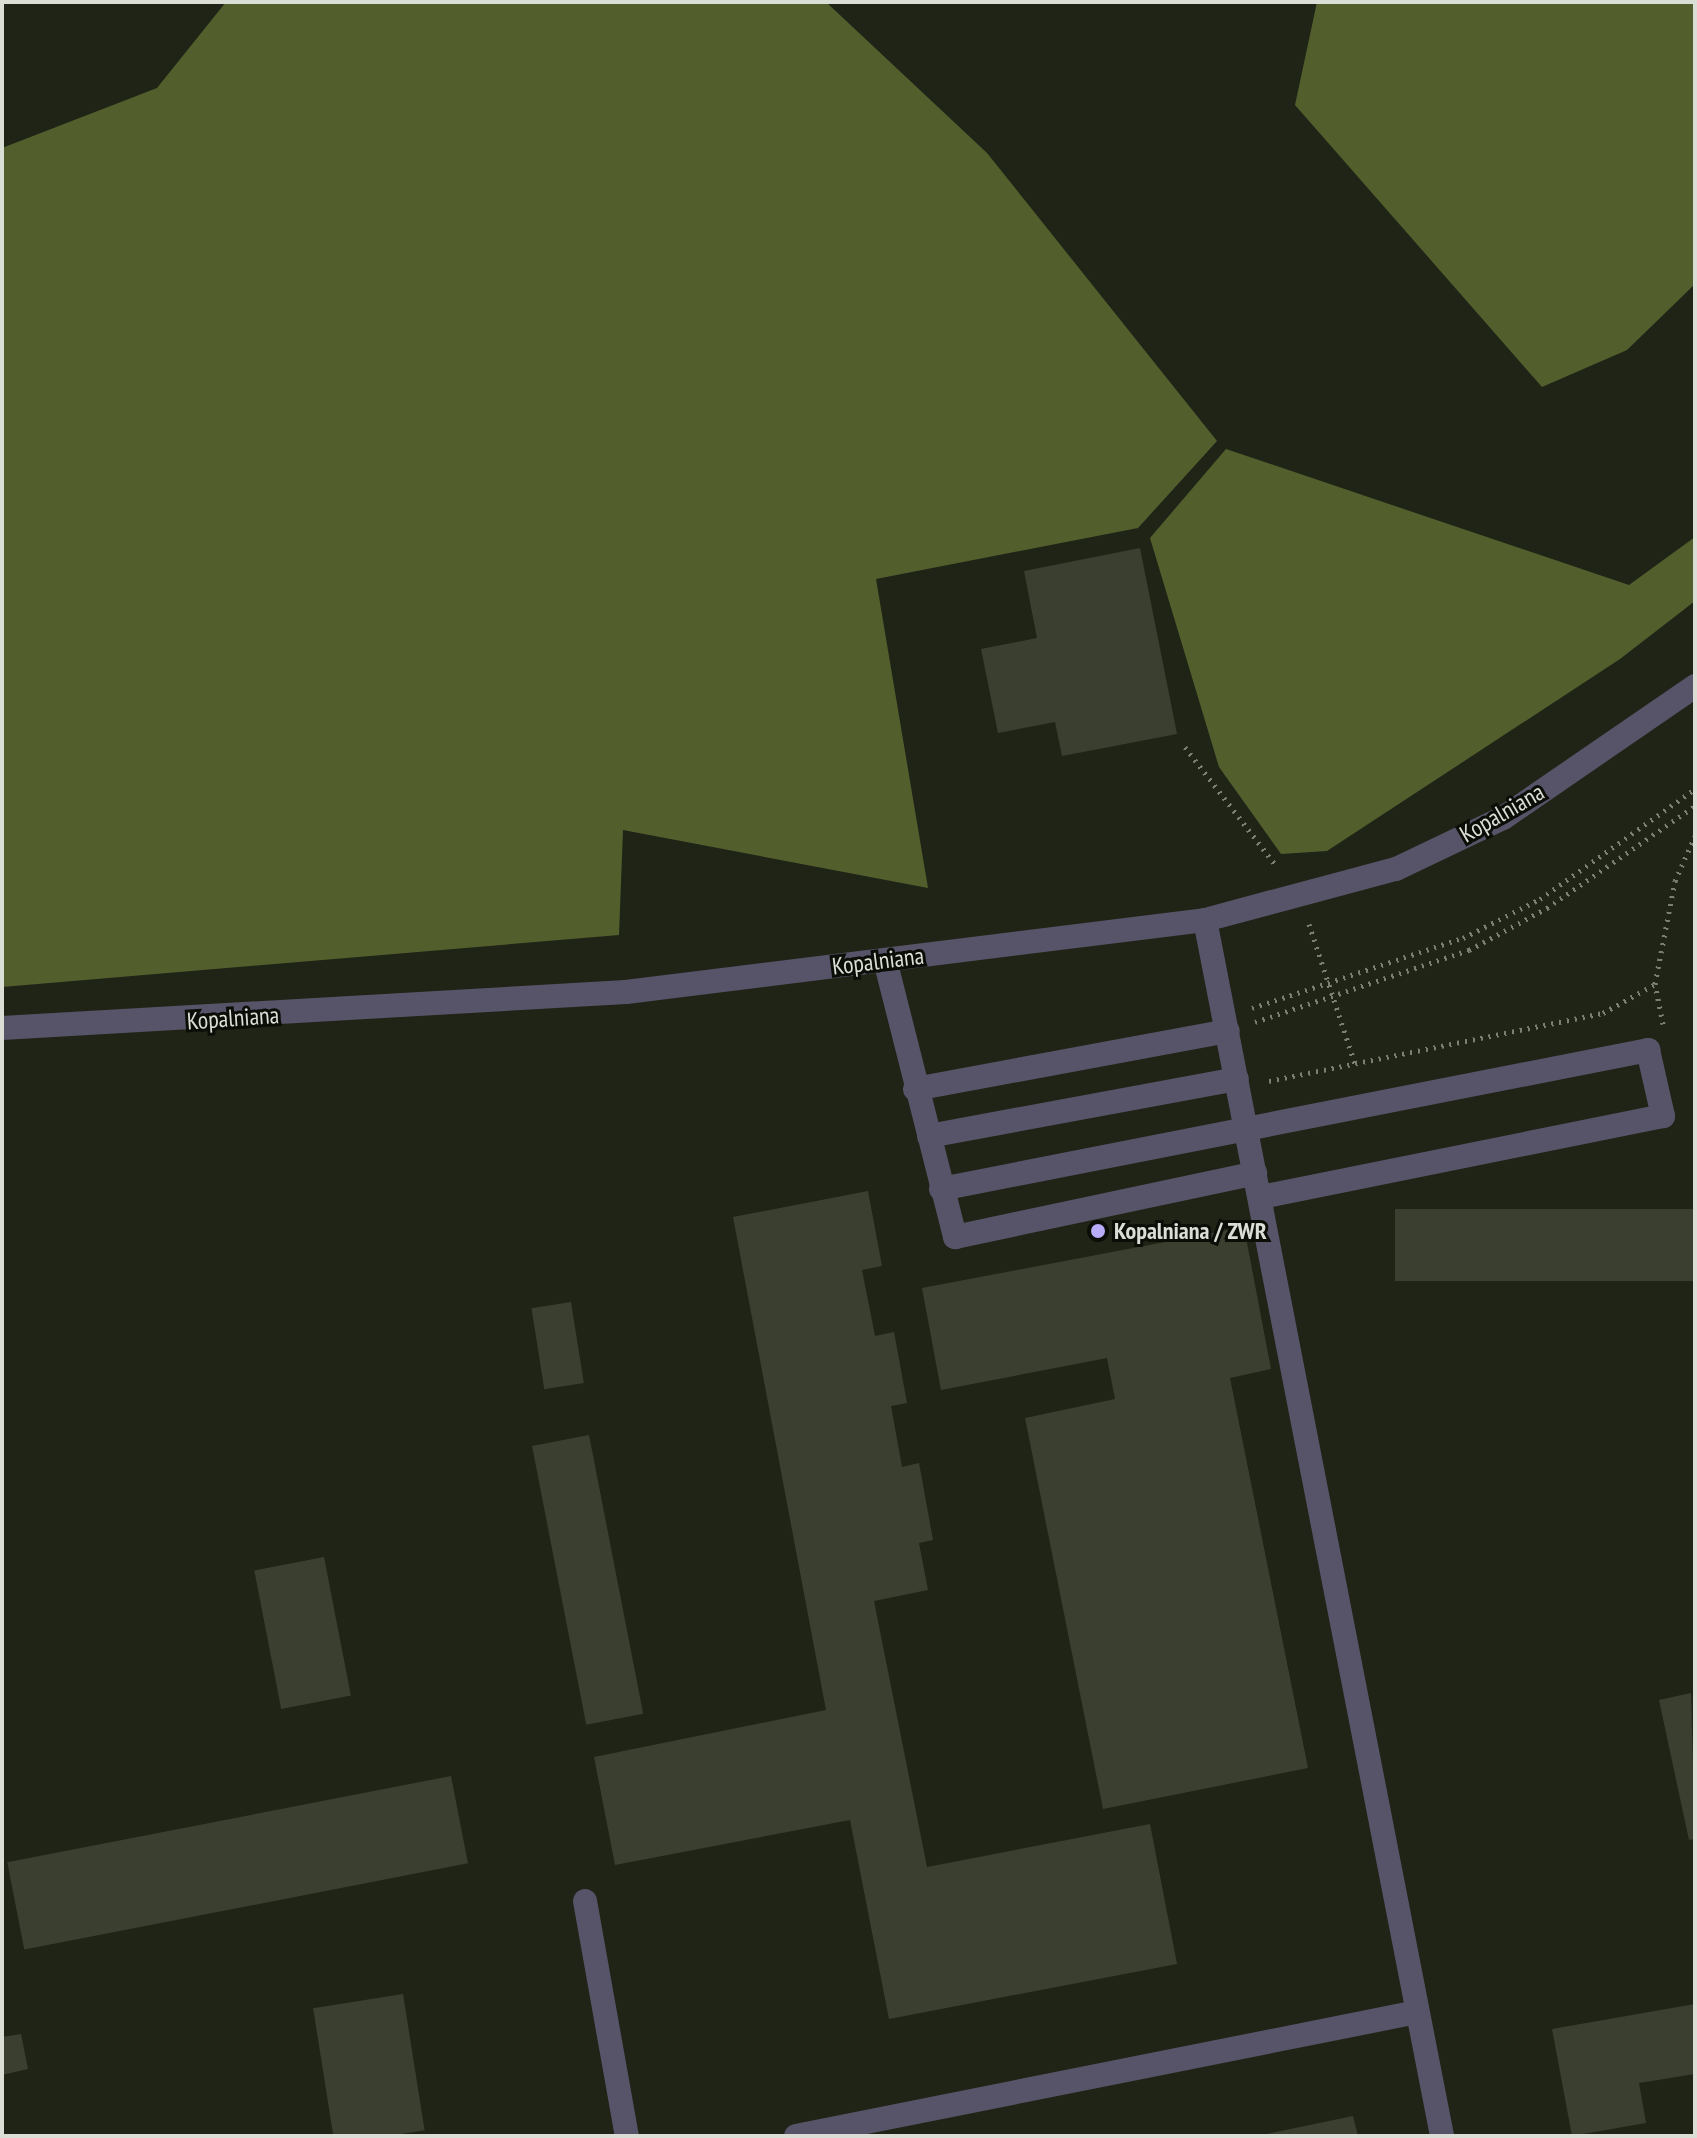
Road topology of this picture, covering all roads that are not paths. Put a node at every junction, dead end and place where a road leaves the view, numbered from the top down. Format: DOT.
graph roads {
  1 [pos="1695,686"];
  2 [pos="1205,920"];
  3 [pos="885,960"];
  4 [pos="2,1028"];
  5 [pos="1234,1029"];
  6 [pos="1248,1081"];
  7 [pos="915,1089"];
  8 [pos="1246,1128"];
  9 [pos="929,1136"];
  10 [pos="1255,1173"];
  11 [pos="941,1189"];
  12 [pos="1260,1197"];
  13 [pos="585,1901"];
  14 [pos="1417,2012"];
  15 [pos="627,2136"];
  16 [pos="796,2136"];
  17 [pos="1442,2136"];
  1 -- 2 [label="street, Kopalniana"];
  2 -- 3 [label="street, Kopalniana"];
  2 -- 5 [label="street"];
  3 -- 4 [label="street, Kopalniana"];
  3 -- 7 [label="street"];
  5 -- 6 [label="street"];
  5 -- 7 [label="street"];
  6 -- 8 [label="street"];
  6 -- 9 [label="street"];
  7 -- 9 [label="street"];
  8 -- 10 [label="street"];
  8 -- 11 [label="street"];
  8 -- 12 [label="street"];
  9 -- 11 [label="street"];
  10 -- 11 [label="street"];
  10 -- 12 [label="street"];
  12 -- 14 [label="street"];
  13 -- 15 [label="street"];
  14 -- 16 [label="street"];
  14 -- 17 [label="street"];
}
